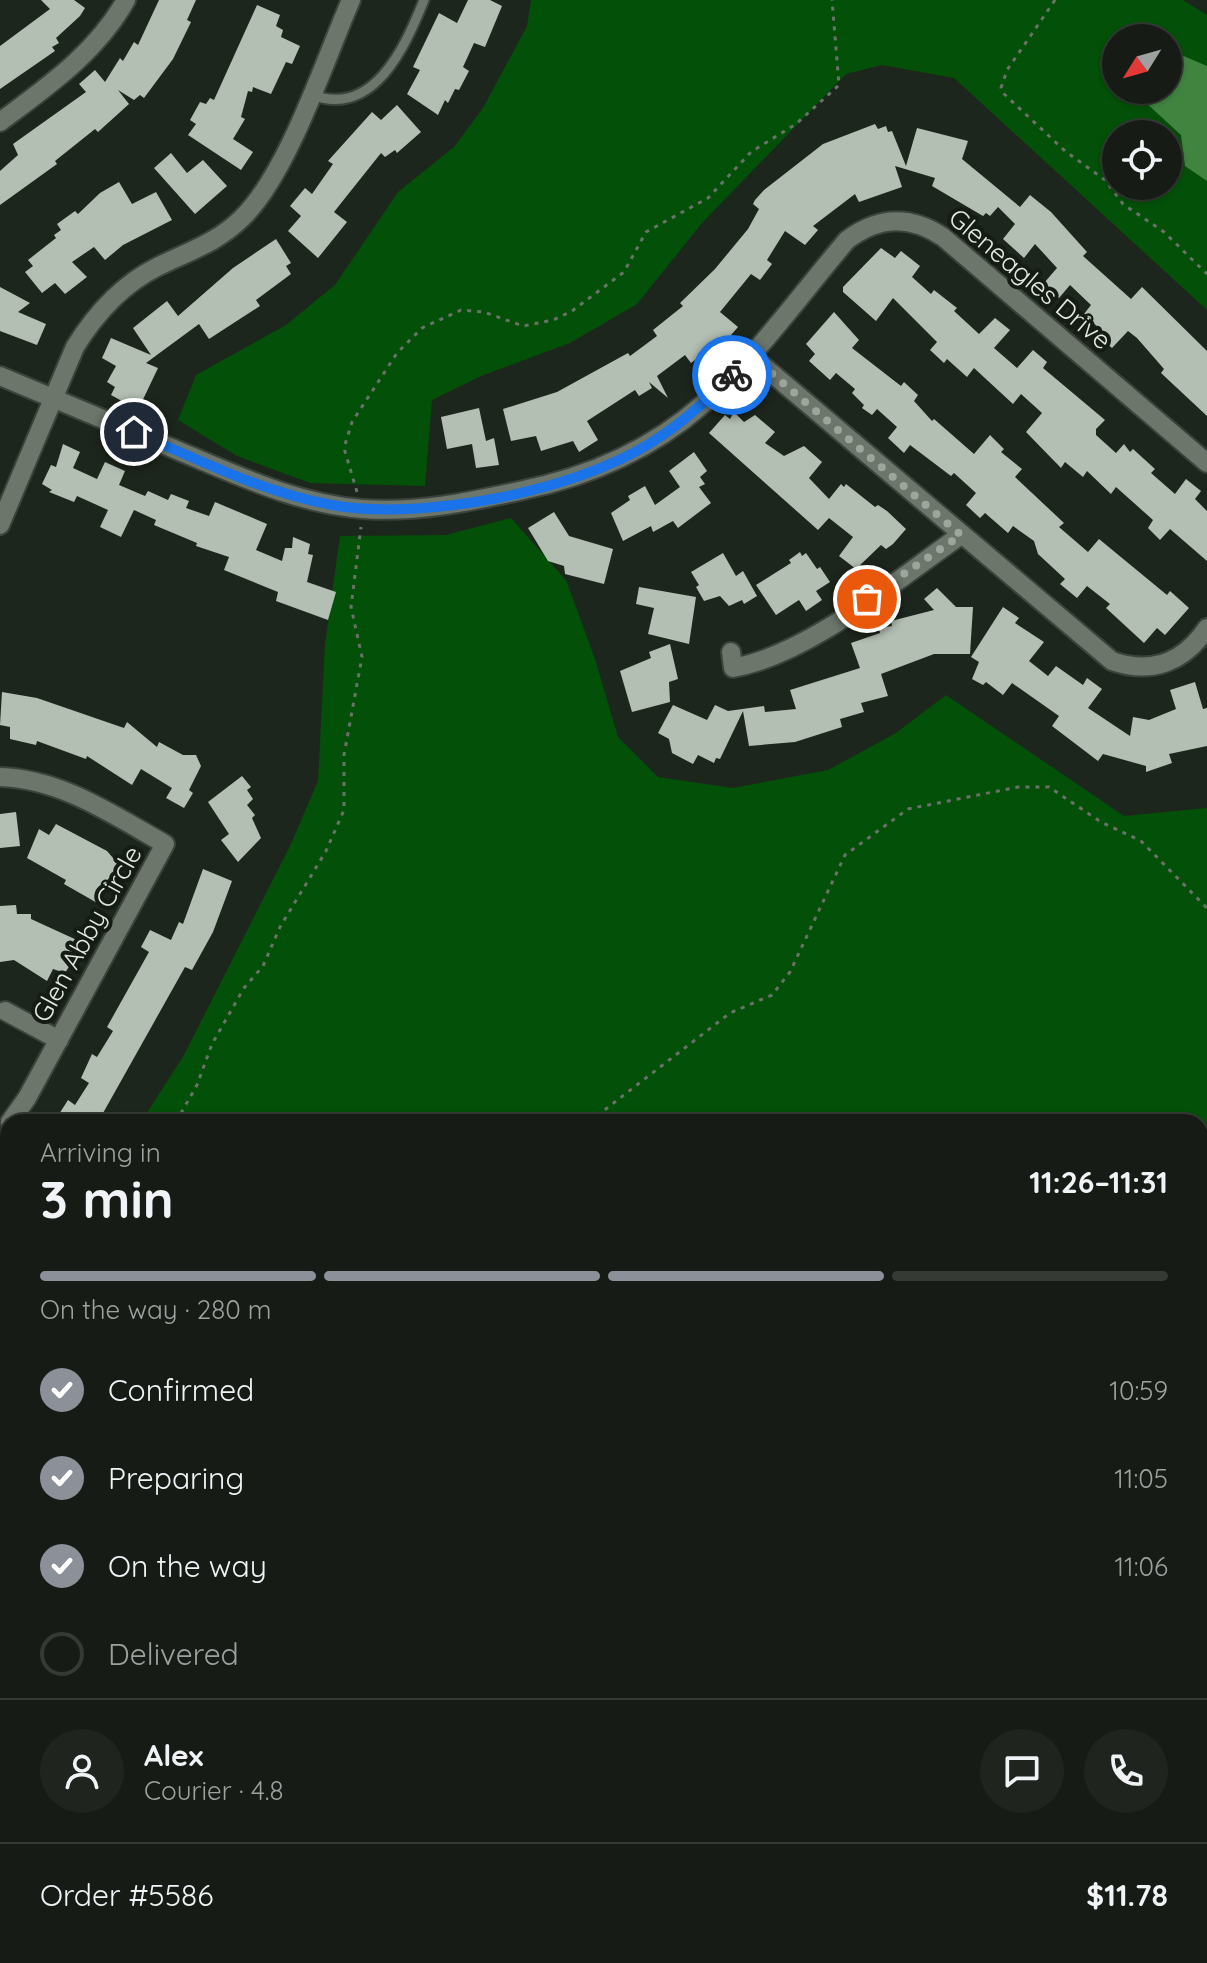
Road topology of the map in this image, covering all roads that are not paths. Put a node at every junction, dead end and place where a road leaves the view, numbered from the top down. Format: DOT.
graph roads {
  1 [pos="126,0"];
  2 [pos="351,0"];
  3 [pos="424,0"];
  4 [pos="310,94"];
  5 [pos="0,122"];
  6 [pos="749,354"];
  7 [pos="0,376"];
  8 [pos="54,398"];
  9 [pos="1207,463"];
  10 [pos="0,525"];
  11 [pos="961,535"];
  12 [pos="1207,628"];
  13 [pos="731,652"];
  14 [pos="0,777"];
  15 [pos="5,1011"];
  16 [pos="59,1040"];
  17 [pos="14,1114"];
  1 -- 5 [label="street"];
  2 -- 4 [label="street"];
  3 -- 4 [label="lane"];
  4 -- 8 [label="street"];
  6 -- 8 [label="street, Gleneagles Drive"];
  6 -- 9 [label="street, Gleneagles Drive"];
  6 -- 11 [label="street"];
  7 -- 8 [label="street, Gleneagles Drive"];
  8 -- 10 [label="street"];
  11 -- 12 [label="street"];
  11 -- 13 [label="street"];
  14 -- 16 [label="street, Glen Abby Circle"];
  15 -- 16 [label="street"];
  16 -- 17 [label="street, Glen Abby Circle"];
}
